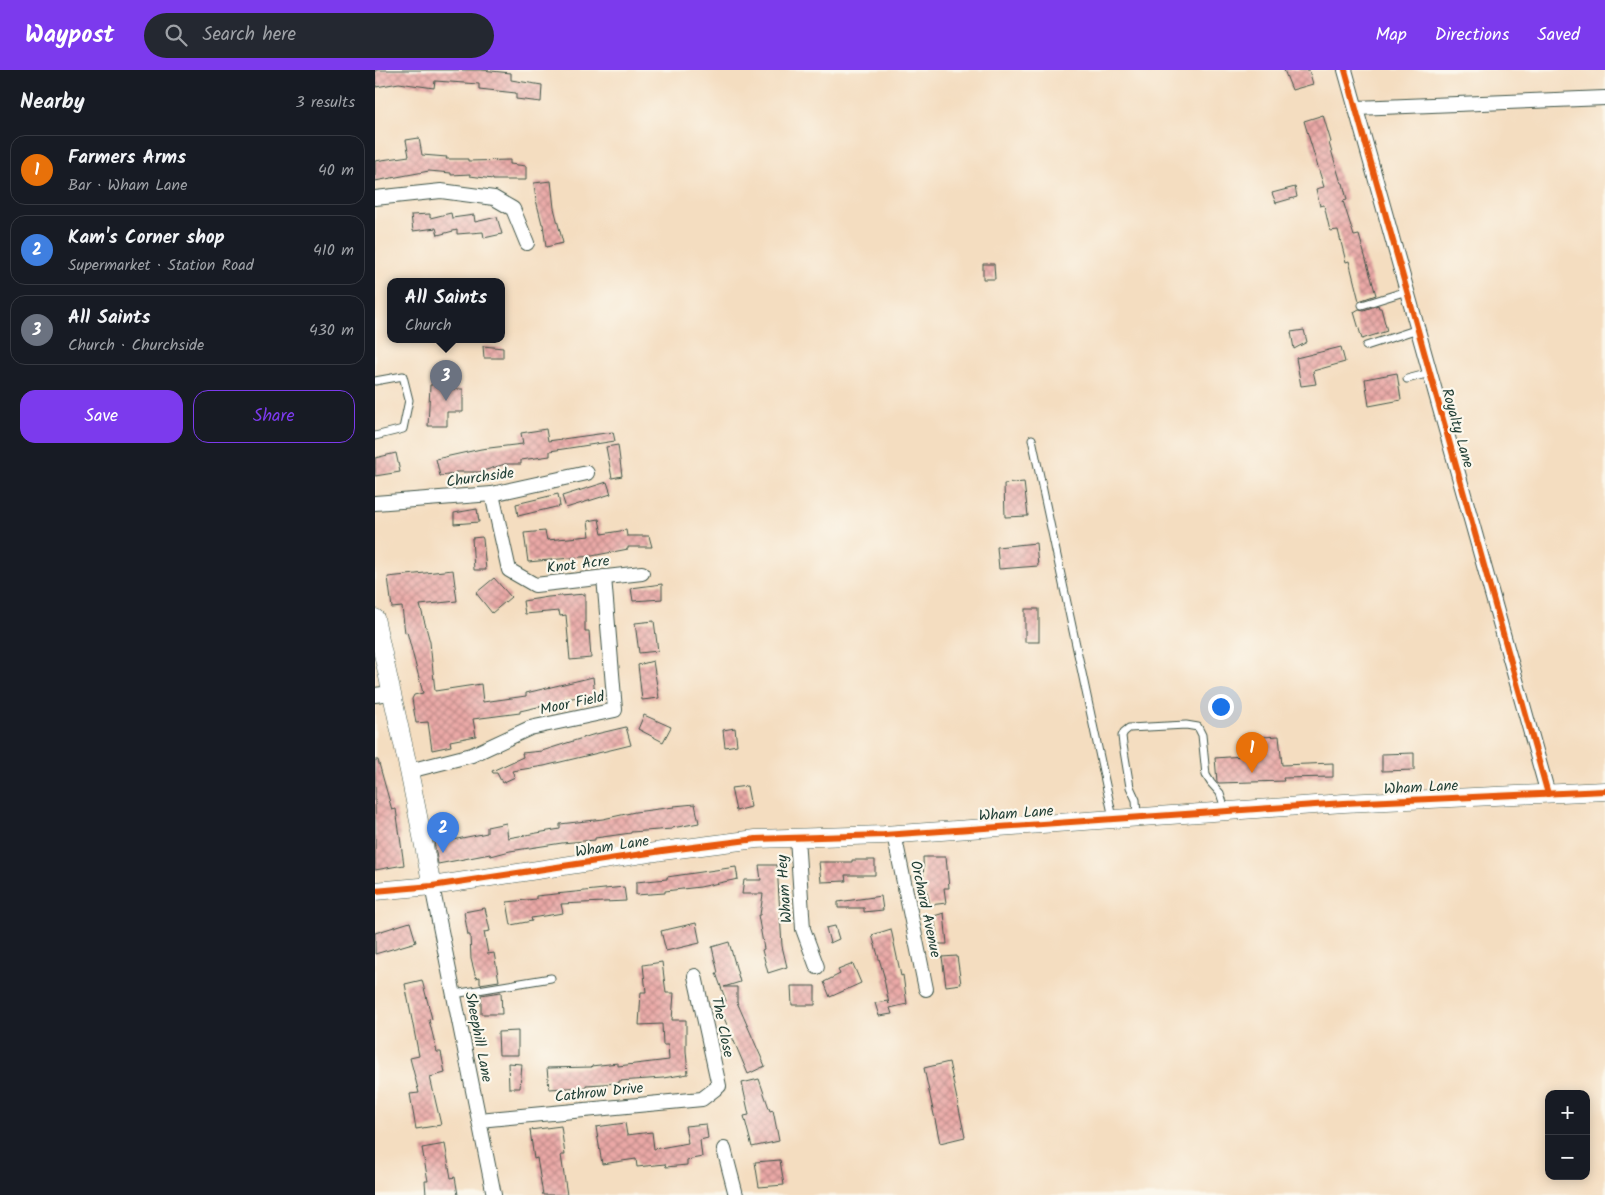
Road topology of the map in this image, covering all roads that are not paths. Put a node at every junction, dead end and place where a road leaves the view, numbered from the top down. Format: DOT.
graph roads {
  1 [pos="1345,70"];
  2 [pos="1605,98"];
  3 [pos="1356,108"];
  4 [pos="375,198"];
  5 [pos="527,243"];
  6 [pos="1407,291"];
  7 [pos="1362,305"];
  8 [pos="1418,329"];
  9 [pos="1366,346"];
  10 [pos="1430,373"];
  11 [pos="1407,379"];
  12 [pos="375,382"];
  13 [pos="375,436"];
  14 [pos="1032,439"];
  15 [pos="587,473"];
  16 [pos="492,494"];
  17 [pos="375,504"];
  18 [pos="642,573"];
  19 [pos="604,577"];
  20 [pos="375,618"];
  21 [pos="383,694"];
  22 [pos="409,771"];
  23 [pos="1605,791"];
  24 [pos="1548,794"];
  25 [pos="1226,812"];
  26 [pos="1137,817"];
  27 [pos="1113,819"];
  28 [pos="894,834"];
  29 [pos="797,837"];
  30 [pos="432,886"];
  31 [pos="375,891"];
  32 [pos="817,967"];
  33 [pos="695,976"];
  34 [pos="551,978"];
  35 [pos="926,989"];
  36 [pos="454,994"];
  37 [pos="719,1086"];
  38 [pos="479,1120"];
  39 [pos="725,1149"];
  40 [pos="494,1195"];
  41 [pos="736,1195"];
  1 -- 3 [label="street, Royalty Lane"];
  2 -- 3 [label="street"];
  3 -- 6 [label="street, Royalty Lane"];
  4 -- 5 [label="street"];
  6 -- 7 [label="lane"];
  6 -- 8 [label="street, Royalty Lane"];
  8 -- 9 [label="lane"];
  8 -- 10 [label="street, Royalty Lane"];
  10 -- 11 [label="lane"];
  10 -- 24 [label="street, Royalty Lane"];
  12 -- 13 [label="lane"];
  14 -- 27 [label="lane"];
  15 -- 16 [label="street, Churchside"];
  16 -- 17 [label="street, Churchside"];
  16 -- 19 [label="street, Knot Acre"];
  18 -- 19 [label="street, Knot Acre"];
  19 -- 22 [label="street, Moor Field"];
  20 -- 21 [label="street"];
  21 -- 22 [label="street"];
  22 -- 30 [label="street"];
  23 -- 24 [label="street, Wham Lane"];
  24 -- 25 [label="street, Wham Lane"];
  25 -- 26 [label="street, Wham Lane"];
  25 -- 26 [label="lane"];
  26 -- 27 [label="street, Wham Lane"];
  27 -- 28 [label="street, Wham Lane"];
  28 -- 29 [label="street, Wham Lane"];
  28 -- 35 [label="street, Orchard Avenue"];
  29 -- 30 [label="street, Wham Lane"];
  29 -- 32 [label="street, Wham Hey"];
  30 -- 31 [label="street, Wham Lane"];
  30 -- 36 [label="street, Sheephill Lane"];
  33 -- 37 [label="street, The Close"];
  34 -- 36 [label="lane"];
  36 -- 38 [label="street, Sheephill Lane"];
  37 -- 38 [label="street, Cathrow Drive"];
  38 -- 40 [label="street, Sheephill Lane"];
  39 -- 41 [label="street"];
}
